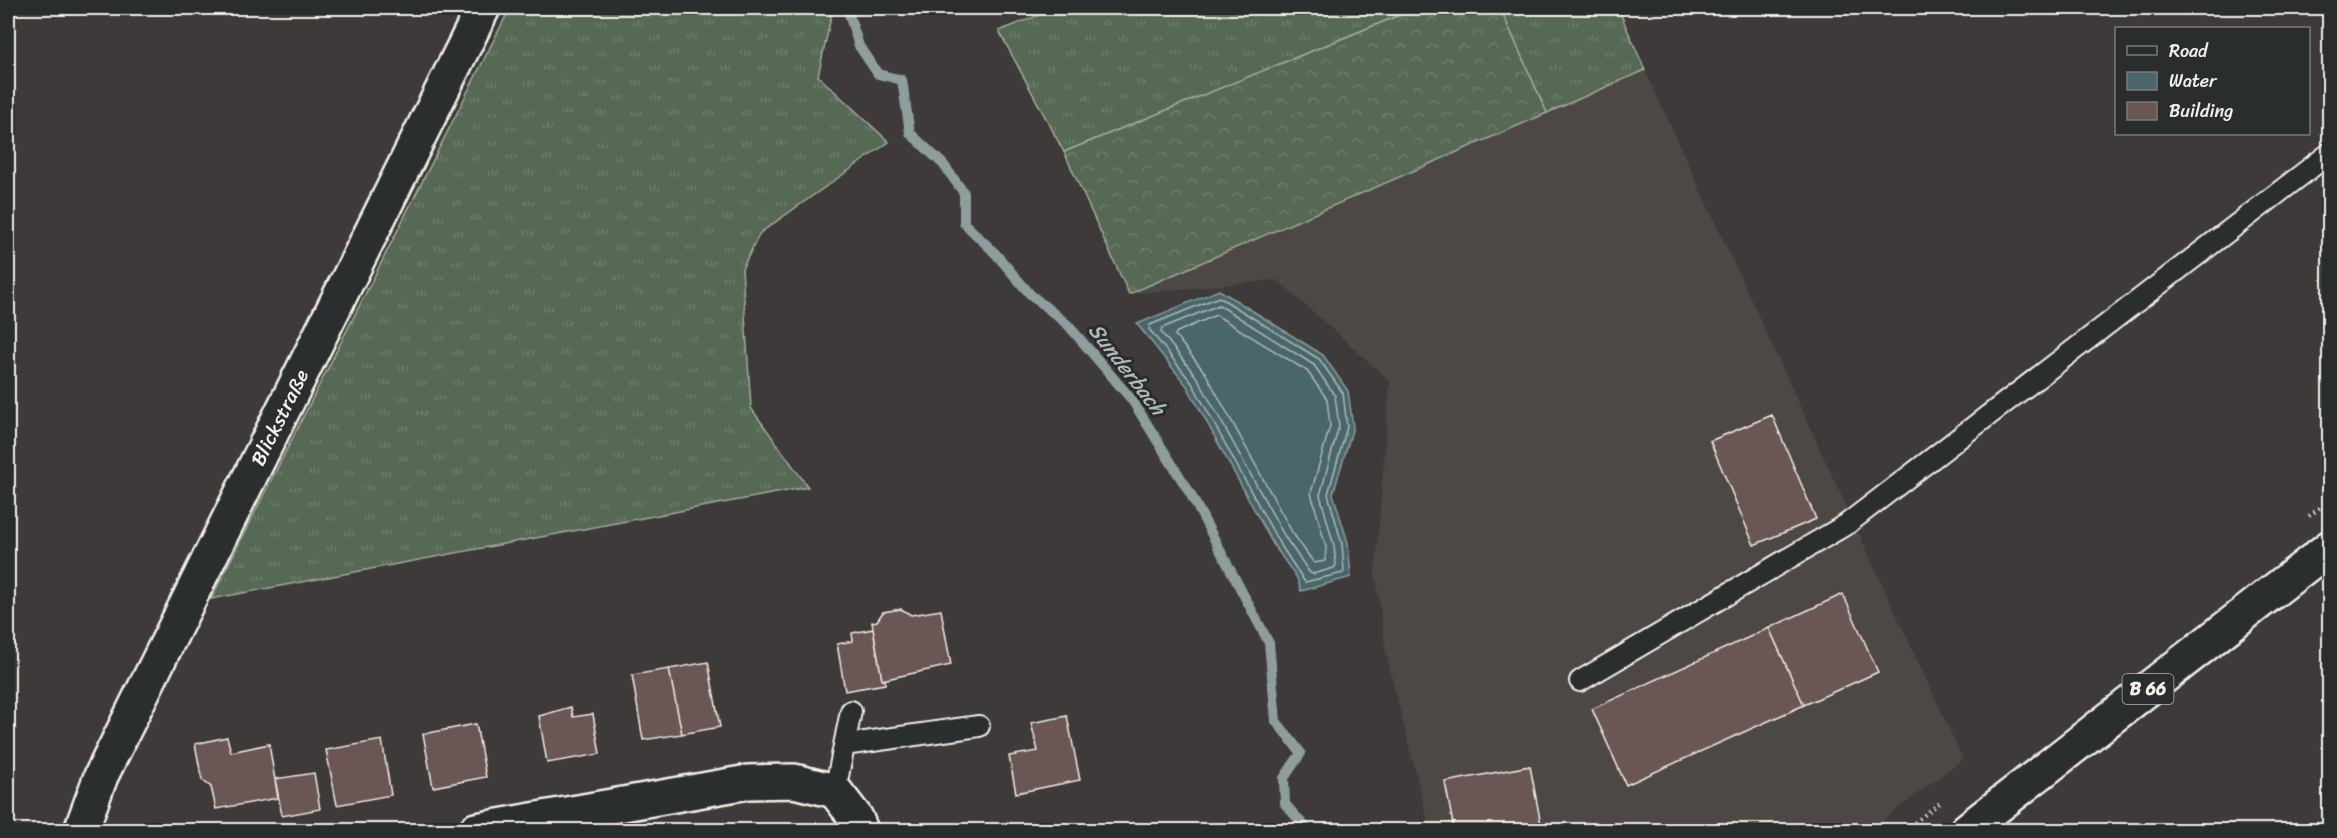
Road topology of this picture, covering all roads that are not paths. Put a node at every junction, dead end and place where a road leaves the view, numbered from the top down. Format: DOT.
graph roads {
  1 [pos="483,8"];
  2 [pos="2330,153"];
  3 [pos="2330,548"];
  4 [pos="1580,681"];
  5 [pos="851,711"];
  6 [pos="979,726"];
  7 [pos="844,745"];
  8 [pos="835,791"];
  9 [pos="81,831"];
  10 [pos="476,831"];
  11 [pos="861,831"];
  12 [pos="1967,831"];
  1 -- 9 [label="street, Blickstraße"];
  2 -- 4 [label="lane"];
  3 -- 12 [label="street, B 66"];
  5 -- 7 [label="lane"];
  6 -- 7 [label="lane"];
  7 -- 8 [label="lane"];
  8 -- 10 [label="street"];
  8 -- 11 [label="street"];
}
